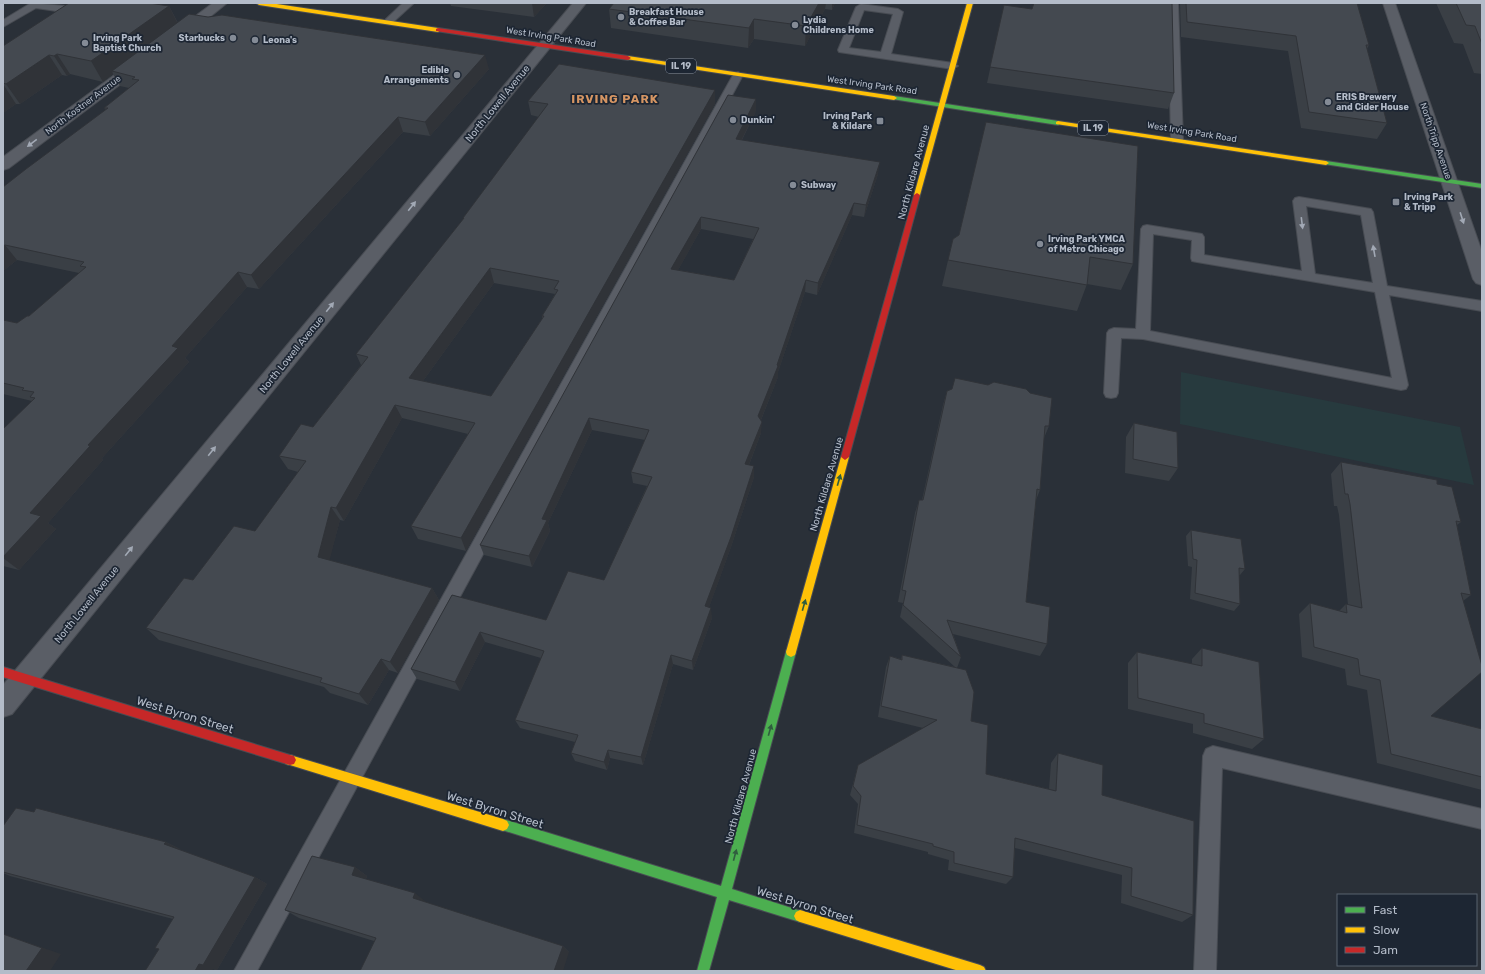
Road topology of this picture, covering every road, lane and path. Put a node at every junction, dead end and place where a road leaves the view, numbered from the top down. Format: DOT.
graph roads {
  1 [pos="221,3"];
  2 [pos="259,3"];
  3 [pos="409,3"];
  4 [pos="580,3"];
  5 [pos="970,3"];
  6 [pos="1173,3"];
  7 [pos="1389,3"];
  8 [pos="37,4"];
  9 [pos="60,13"];
  10 [pos="388,22"];
  11 [pos="3,24"];
  12 [pos="168,42"];
  13 [pos="544,46"];
  14 [pos="150,56"];
  15 [pos="885,56"];
  16 [pos="953,66"];
  17 [pos="738,75"];
  18 [pos="943,105"];
  19 [pos="1177,140"];
  20 [pos="3,165"];
  21 [pos="1450,181"];
  22 [pos="1482,186"];
  23 [pos="1309,277"];
  24 [pos="1482,279"];
  25 [pos="1381,289"];
  26 [pos="1482,306"];
  27 [pos="1142,334"];
  28 [pos="1111,393"];
  29 [pos="14,675"];
  30 [pos="3,705"];
  31 [pos="350,778"];
  32 [pos="1482,819"];
  33 [pos="724,893"];
  34 [pos="245,971"];
  35 [pos="703,971"];
  36 [pos="980,971"];
  37 [pos="1205,971"];
  1 -- 12 [label="street"];
  2 -- 10 [label="street, West Irving Park Road / IL 19"];
  3 -- 10 [label="lane"];
  4 -- 13 [label="street, North Lowell Avenue"];
  5 -- 16 [label="street, North Kildare Avenue"];
  6 -- 19 [label="lane"];
  7 -- 21 [label="street, North Tripp Avenue"];
  8 -- 9 [label="lane"];
  8 -- 11 [label="lane"];
  10 -- 13 [label="street, West Irving Park Road / IL 19"];
  13 -- 17 [label="street, West Irving Park Road / IL 19"];
  29 -- 13 [label="street, North Lowell Avenue, one-way"];
  14 -- 20 [label="street, North Kostner Avenue, one-way"];
  15 -- 15 [label="lane"];
  15 -- 16 [label="lane"];
  16 -- 18 [label="street, North Kildare Avenue"];
  17 -- 18 [label="street, West Irving Park Road / IL 19"];
  17 -- 31 [label="lane"];
  18 -- 19 [label="street, West Irving Park Road / IL 19"];
  33 -- 18 [label="street, North Kildare Avenue, one-way"];
  19 -- 21 [label="street, West Irving Park Road / IL 19"];
  21 -- 22 [label="street, West Irving Park Road / IL 19"];
  21 -- 24 [label="street, North Tripp Avenue, one-way"];
  23 -- 25 [label="lane"];
  25 -- 23 [label="lane, one-way"];
  23 -- 27 [label="lane"];
  25 -- 26 [label="lane"];
  25 -- 27 [label="lane"];
  27 -- 28 [label="lane"];
  29 -- 30 [label="street, North Lowell Avenue"];
  29 -- 31 [label="street, West Byron Street"];
  31 -- 33 [label="street, West Byron Street"];
  31 -- 34 [label="lane"];
  32 -- 37 [label="lane"];
  33 -- 35 [label="street, North Kildare Avenue"];
  33 -- 36 [label="street, West Byron Street"];
}
